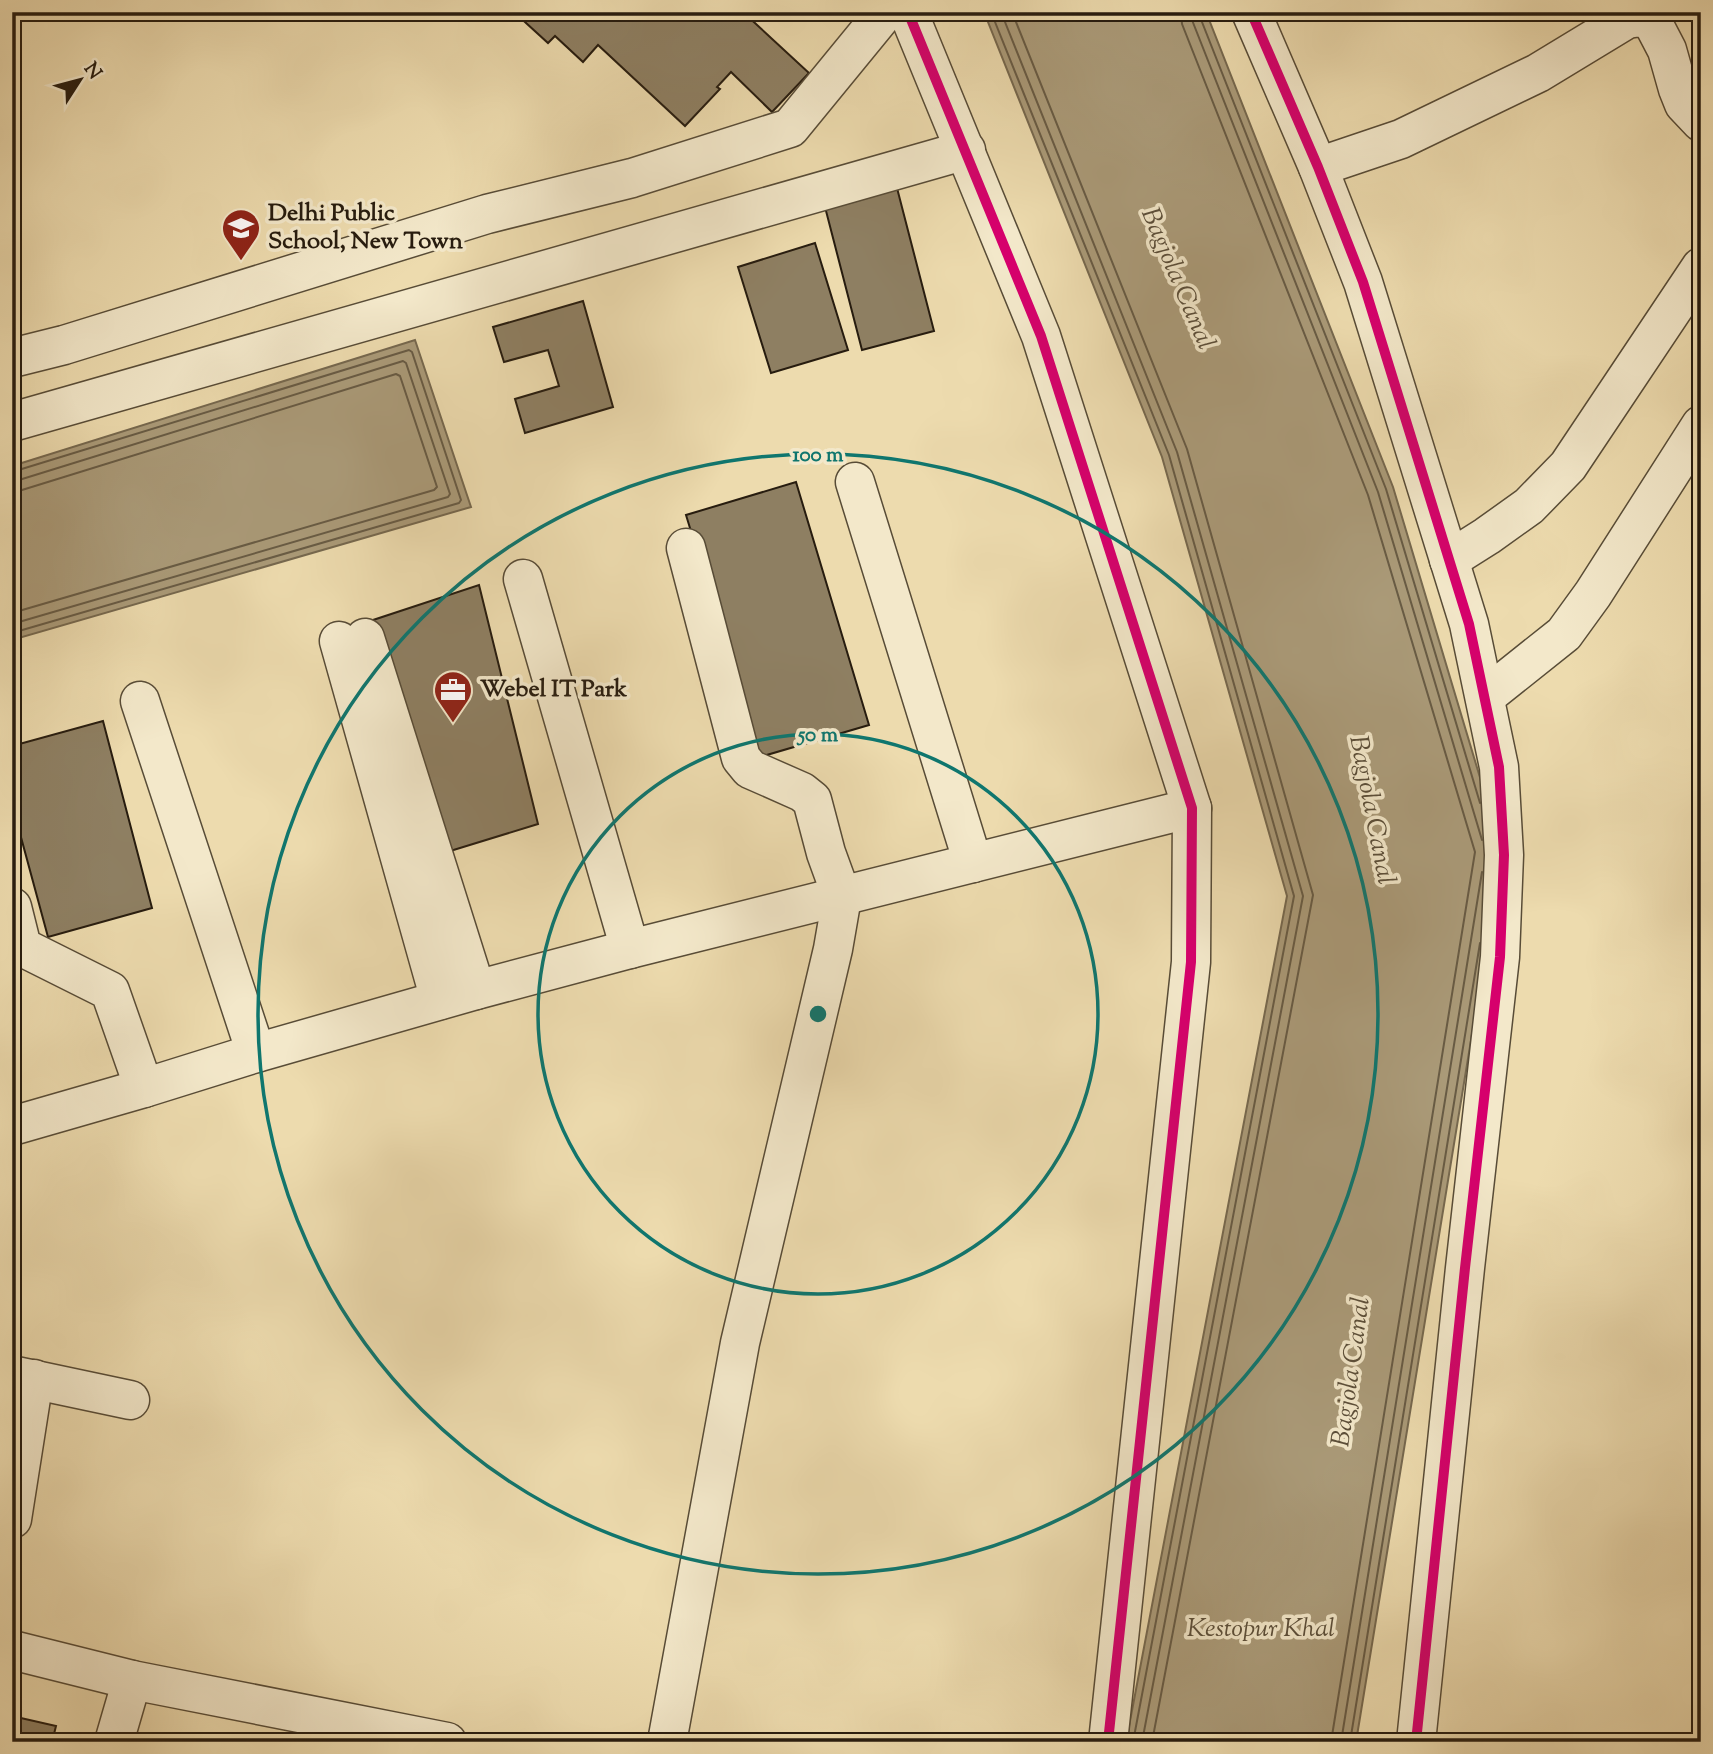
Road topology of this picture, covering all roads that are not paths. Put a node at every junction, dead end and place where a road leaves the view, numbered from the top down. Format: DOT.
graph roads {
  1 [pos="885,12"];
  2 [pos="908,12"];
  3 [pos="1251,12"];
  4 [pos="1701,122"];
  5 [pos="966,150"];
  6 [pos="1318,167"];
  7 [pos="1701,267"];
  8 [pos="12,358"];
  9 [pos="12,422"];
  10 [pos="1701,425"];
  11 [pos="855,482"];
  12 [pos="686,548"];
  13 [pos="1450,560"];
  14 [pos="523,579"];
  15 [pos="352,639"];
  16 [pos="1485,697"];
  17 [pos="140,701"];
  18 [pos="1192,808"];
  19 [pos="973,863"];
  20 [pos="842,897"];
  21 [pos="12,907"];
  22 [pos="630,949"];
  23 [pos="458,995"];
  24 [pos="256,1053"];
  25 [pos="144,1088"];
  26 [pos="12,1126"];
  27 [pos="23,1377"];
  28 [pos="130,1400"];
  29 [pos="12,1519"];
  30 [pos="12,1650"];
  31 [pos="132,1680"];
  32 [pos="114,1742"];
  33 [pos="447,1742"];
  34 [pos="667,1742"];
  35 [pos="1108,1742"];
  36 [pos="1416,1742"];
  1 -- 8 [label="street"];
  2 -- 5 [label="street"];
  3 -- 6 [label="street"];
  4 -- 6 [label="street"];
  5 -- 9 [label="street"];
  5 -- 18 [label="street"];
  6 -- 13 [label="street"];
  7 -- 13 [label="street"];
  10 -- 16 [label="street"];
  11 -- 19 [label="street"];
  12 -- 20 [label="street"];
  13 -- 16 [label="street"];
  14 -- 22 [label="street"];
  15 -- 23 [label="street"];
  16 -- 36 [label="street"];
  17 -- 24 [label="street"];
  18 -- 19 [label="street"];
  18 -- 35 [label="street"];
  19 -- 20 [label="street"];
  20 -- 22 [label="street"];
  20 -- 34 [label="street"];
  21 -- 25 [label="street"];
  22 -- 23 [label="street"];
  23 -- 24 [label="street"];
  24 -- 25 [label="street"];
  25 -- 26 [label="street"];
  27 -- 28 [label="street"];
  27 -- 29 [label="street"];
  30 -- 31 [label="street"];
  31 -- 32 [label="street"];
  31 -- 33 [label="street"];
}
